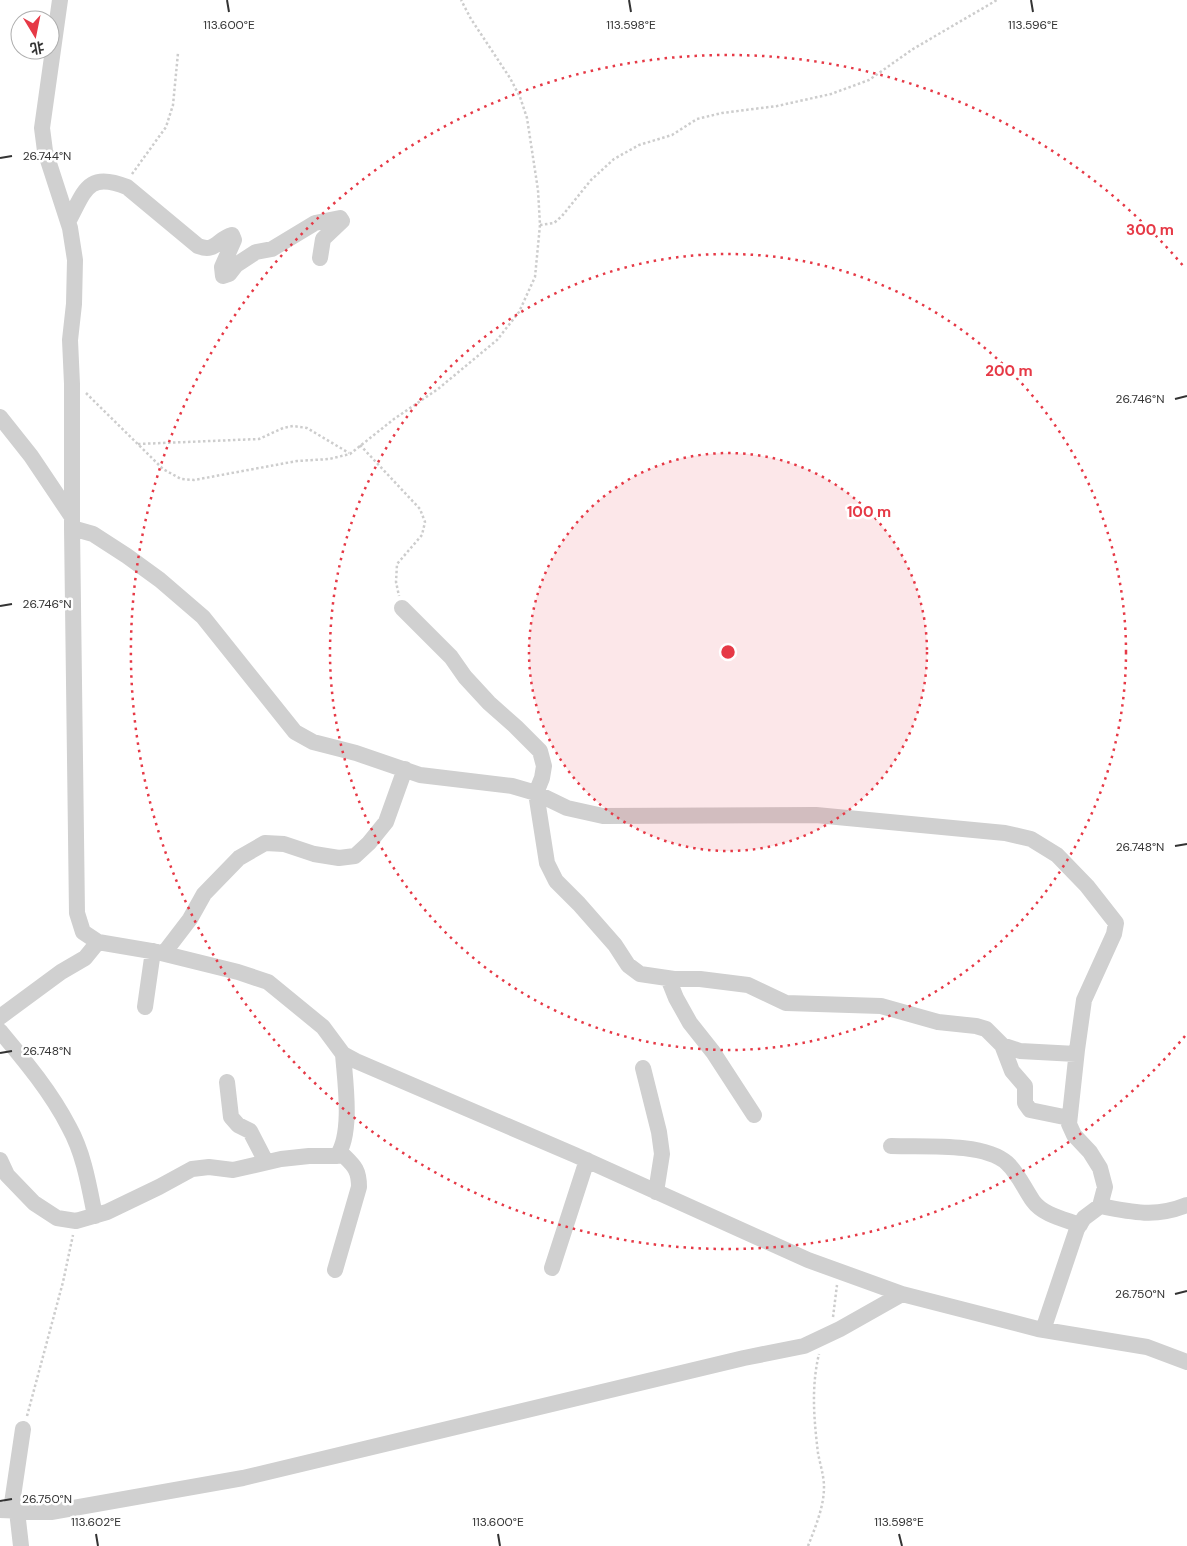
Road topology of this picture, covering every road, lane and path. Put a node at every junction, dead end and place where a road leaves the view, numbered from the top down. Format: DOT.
graph roads {
  1 [pos="60,0"];
  2 [pos="461,0"];
  3 [pos="997,0"];
  4 [pos="178,53"];
  5 [pos="125,186"];
  6 [pos="68,222"];
  7 [pos="540,225"];
  8 [pos="320,258"];
  9 [pos="72,388"];
  10 [pos="0,417"];
  11 [pos="138,444"];
  12 [pos="360,445"];
  13 [pos="350,454"];
  14 [pos="72,523"];
  15 [pos="402,608"];
  16 [pos="405,770"];
  17 [pos="536,793"];
  18 [pos="98,942"];
  19 [pos="159,952"];
  20 [pos="668,978"];
  21 [pos="146,1007"];
  22 [pos="0,1017"];
  23 [pos="0,1030"];
  24 [pos="1002,1045"];
  25 [pos="343,1054"];
  26 [pos="1076,1054"];
  27 [pos="643,1068"];
  28 [pos="227,1082"];
  29 [pos="754,1115"];
  30 [pos="1070,1118"];
  31 [pos="891,1146"];
  32 [pos="340,1152"];
  33 [pos="0,1160"];
  34 [pos="587,1160"];
  35 [pos="266,1162"];
  36 [pos="656,1192"];
  37 [pos="1187,1204"];
  38 [pos="1100,1206"];
  39 [pos="95,1216"];
  40 [pos="76,1221"];
  41 [pos="1080,1224"];
  42 [pos="552,1268"];
  43 [pos="335,1270"];
  44 [pos="839,1272"];
  45 [pos="902,1294"];
  46 [pos="1043,1330"];
  47 [pos="830,1333"];
  48 [pos="1187,1362"];
  49 [pos="23,1429"];
  50 [pos="9,1510"];
  51 [pos="22,1546"];
  52 [pos="808,1546"];
  1 -- 6 [label="street"];
  2 -- 7 [label="path"];
  3 -- 7 [label="path"];
  4 -- 5 [label="path"];
  5 -- 6 [label="street"];
  5 -- 8 [label="street"];
  6 -- 9 [label="street"];
  7 -- 12 [label="path"];
  9 -- 11 [label="path"];
  9 -- 14 [label="street"];
  10 -- 14 [label="street"];
  11 -- 13 [label="path"];
  11 -- 13 [label="path"];
  12 -- 13 [label="path"];
  12 -- 15 [label="path"];
  14 -- 16 [label="street"];
  14 -- 18 [label="street"];
  15 -- 17 [label="street"];
  16 -- 17 [label="street"];
  16 -- 19 [label="street"];
  17 -- 20 [label="street"];
  17 -- 26 [label="street"];
  18 -- 19 [label="street"];
  18 -- 22 [label="street"];
  19 -- 21 [label="street"];
  19 -- 25 [label="street"];
  20 -- 24 [label="street"];
  20 -- 29 [label="street"];
  23 -- 39 [label="street"];
  24 -- 26 [label="street"];
  24 -- 30 [label="street"];
  25 -- 32 [label="street"];
  25 -- 34 [label="street"];
  26 -- 30 [label="street"];
  27 -- 36 [label="street"];
  28 -- 35 [label="street"];
  30 -- 38 [label="street"];
  31 -- 41 [label="street"];
  32 -- 35 [label="street"];
  32 -- 43 [label="street"];
  33 -- 40 [label="street"];
  34 -- 36 [label="street"];
  34 -- 42 [label="street"];
  35 -- 39 [label="street"];
  36 -- 44 [label="street"];
  37 -- 38 [label="street"];
  38 -- 41 [label="street"];
  39 -- 40 [label="street"];
  40 -- 49 [label="path"];
  41 -- 46 [label="street"];
  44 -- 45 [label="street"];
  44 -- 47 [label="path"];
  45 -- 46 [label="street"];
  45 -- 47 [label="street"];
  46 -- 48 [label="street"];
  47 -- 50 [label="street"];
  47 -- 52 [label="path"];
  49 -- 50 [label="street"];
  50 -- 51 [label="street"];
}
